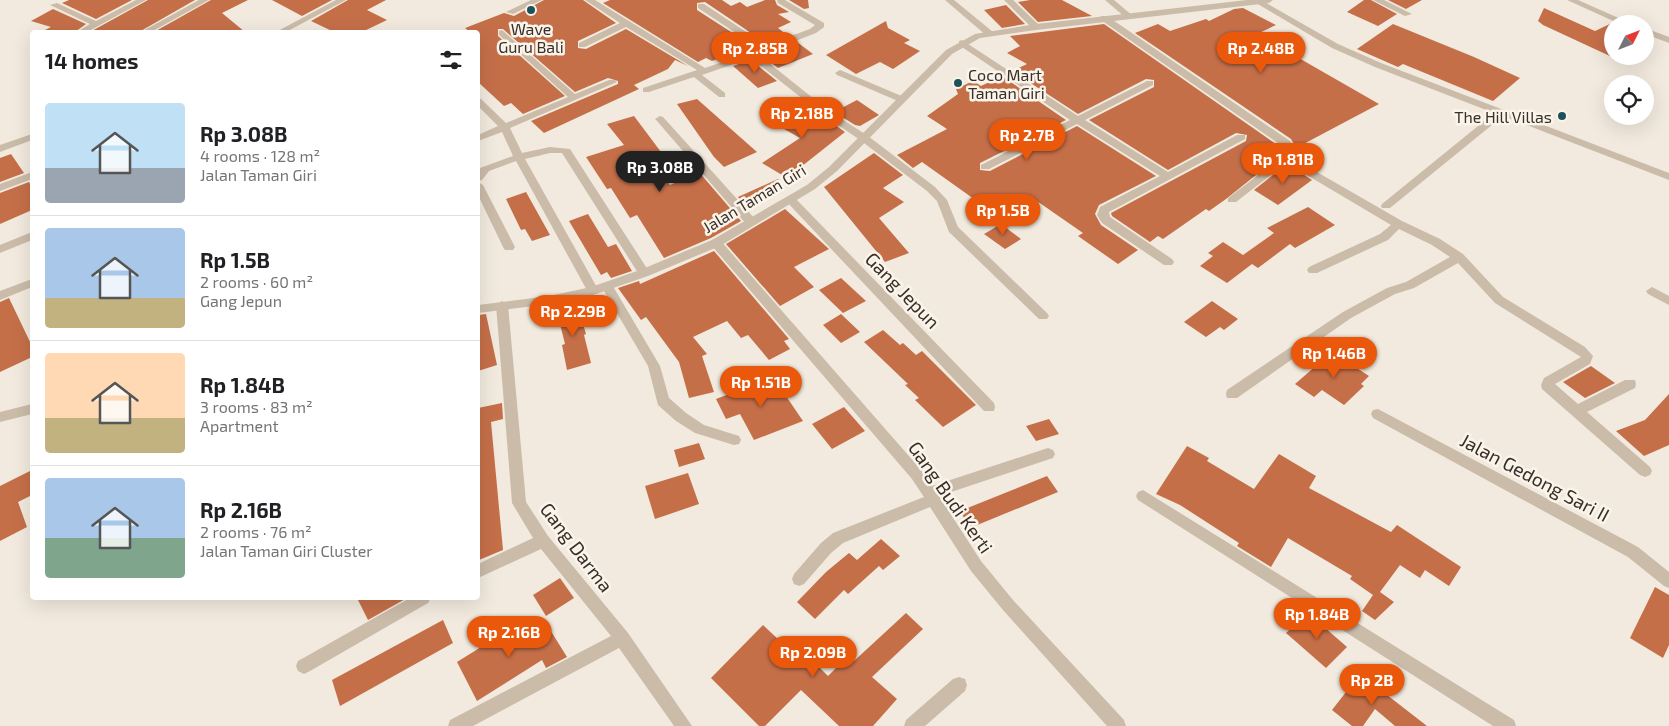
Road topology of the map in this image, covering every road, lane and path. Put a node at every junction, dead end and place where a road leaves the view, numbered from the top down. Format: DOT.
graph roads {
  1 [pos="142,0"];
  2 [pos="205,0"];
  3 [pos="342,0"];
  4 [pos="538,0"];
  5 [pos="589,0"];
  6 [pos="949,0"];
  7 [pos="1008,0"];
  8 [pos="1109,0"];
  9 [pos="1269,0"];
  10 [pos="1377,0"];
  11 [pos="1571,0"];
  12 [pos="780,1"];
  13 [pos="1257,1"];
  14 [pos="54,4"];
  15 [pos="701,6"];
  16 [pos="510,12"];
  17 [pos="1408,14"];
  18 [pos="1607,15"];
  19 [pos="1130,16"];
  20 [pos="1104,18"];
  21 [pos="627,22"];
  22 [pos="96,24"];
  23 [pos="1036,27"];
  24 [pos="85,30"];
  25 [pos="149,30"];
  26 [pos="284,30"];
  27 [pos="502,33"];
  28 [pos="990,34"];
  29 [pos="1654,34"];
  30 [pos="1669,40"];
  31 [pos="962,43"];
  32 [pos="582,45"];
  33 [pos="765,48"];
  34 [pos="754,56"];
  35 [pos="700,72"];
  36 [pos="840,73"];
  37 [pos="612,82"];
  38 [pos="1150,83"];
  39 [pos="646,90"];
  40 [pos="722,94"];
  41 [pos="573,98"];
  42 [pos="901,99"];
  43 [pos="480,103"];
  44 [pos="1502,112"];
  45 [pos="660,119"];
  46 [pos="1076,119"];
  47 [pos="505,127"];
  48 [pos="1240,136"];
  49 [pos="480,137"];
  50 [pos="30,138"];
  51 [pos="864,138"];
  52 [pos="0,150"];
  53 [pos="1293,153"];
  54 [pos="519,158"];
  55 [pos="985,167"];
  56 [pos="480,175"];
  57 [pos="30,176"];
  58 [pos="1168,176"];
  59 [pos="1669,177"];
  60 [pos="0,188"];
  61 [pos="480,189"];
  62 [pos="790,199"];
  63 [pos="1232,200"];
  64 [pos="1386,206"];
  65 [pos="751,222"];
  66 [pos="1398,224"];
  67 [pos="30,237"];
  68 [pos="716,243"];
  69 [pos="509,247"];
  70 [pos="0,249"];
  71 [pos="1459,257"];
  72 [pos="1168,262"];
  73 [pos="1313,270"];
  74 [pos="644,273"];
  75 [pos="30,284"];
  76 [pos="607,286"];
  77 [pos="593,291"];
  78 [pos="1652,291"];
  79 [pos="0,296"];
  80 [pos="1669,302"];
  81 [pos="502,305"];
  82 [pos="480,308"];
  83 [pos="1043,316"];
  84 [pos="1630,384"];
  85 [pos="1232,394"];
  86 [pos="989,407"];
  87 [pos="30,409"];
  88 [pos="1577,411"];
  89 [pos="1378,414"];
  90 [pos="0,416"];
  91 [pos="734,440"];
  92 [pos="1048,454"];
  93 [pos="1646,471"];
  94 [pos="932,496"];
  95 [pos="1143,496"];
  96 [pos="543,541"];
  97 [pos="480,570"];
  98 [pos="799,579"];
  99 [pos="1669,580"];
  100 [pos="420,600"];
  101 [pos="622,638"];
  102 [pos="304,666"];
  103 [pos="959,685"];
  104 [pos="456,726"];
  105 [pos="684,726"];
  106 [pos="912,726"];
  107 [pos="1118,726"];
  108 [pos="1508,726"];
  1 -- 22 [label="street"];
  2 -- 25 [label="street"];
  3 -- 26 [label="street"];
  4 -- 16 [label="street"];
  5 -- 21 [label="street"];
  6 -- 28 [label="street"];
  7 -- 23 [label="street"];
  8 -- 19 [label="street"];
  9 -- 13 [label="street, Jalan Taman Giri"];
  10 -- 17 [label="street"];
  11 -- 18 [label="street"];
  12 -- 33 [label="street"];
  13 -- 19 [label="street, Jalan Taman Giri"];
  13 -- 44 [label="street"];
  14 -- 22 [label="street"];
  15 -- 33 [label="street"];
  19 -- 20 [label="street, Jalan Taman Giri"];
  20 -- 23 [label="street, Jalan Taman Giri"];
  20 -- 53 [label="street"];
  21 -- 32 [label="street"];
  21 -- 35 [label="street"];
  22 -- 24 [label="street"];
  23 -- 28 [label="street, Jalan Taman Giri"];
  27 -- 41 [label="street"];
  28 -- 31 [label="street, Jalan Taman Giri"];
  29 -- 30 [label="street"];
  31 -- 42 [label="street, Jalan Taman Giri"];
  31 -- 46 [label="street"];
  33 -- 34 [label="street"];
  34 -- 35 [label="street"];
  34 -- 51 [label="street"];
  35 -- 39 [label="street"];
  35 -- 40 [label="street"];
  36 -- 42 [label="street"];
  37 -- 41 [label="street"];
  38 -- 46 [label="street"];
  41 -- 47 [label="street"];
  42 -- 51 [label="street, Jalan Taman Giri"];
  43 -- 47 [label="street"];
  44 -- 59 [label="street"];
  44 -- 64 [label="street"];
  45 -- 65 [label="street"];
  46 -- 55 [label="street"];
  46 -- 58 [label="street"];
  47 -- 49 [label="street"];
  47 -- 54 [label="street"];
  48 -- 58 [label="street"];
  50 -- 52 [label="street"];
  51 -- 62 [label="street, Jalan Taman Giri"];
  51 -- 83 [label="street"];
  53 -- 63 [label="street"];
  53 -- 66 [label="street"];
  54 -- 56 [label="street"];
  54 -- 74 [label="street"];
  54 -- 77 [label="street"];
  57 -- 60 [label="street"];
  58 -- 72 [label="street"];
  61 -- 69 [label="street"];
  62 -- 65 [label="street, Jalan Taman Giri"];
  62 -- 86 [label="street, Gang Jepun"];
  65 -- 68 [label="street, Jalan Taman Giri"];
  66 -- 71 [label="street"];
  66 -- 73 [label="street"];
  67 -- 70 [label="street"];
  68 -- 74 [label="street, Jalan Taman Giri"];
  68 -- 94 [label="street, Gang Budi Kerti"];
  71 -- 85 [label="street"];
  71 -- 88 [label="street"];
  74 -- 76 [label="street, Jalan Taman Giri"];
  75 -- 79 [label="street"];
  76 -- 77 [label="street, Jalan Taman Giri"];
  76 -- 91 [label="street"];
  77 -- 81 [label="street, Jalan Taman Giri"];
  78 -- 80 [label="street"];
  81 -- 82 [label="street, Jalan Taman Giri"];
  81 -- 96 [label="street, Gang Darma"];
  84 -- 88 [label="street"];
  87 -- 90 [label="street"];
  88 -- 93 [label="street"];
  89 -- 99 [label="street, Jalan Gedong Sari II"];
  92 -- 94 [label="street"];
  94 -- 98 [label="street"];
  94 -- 107 [label="street, Gang Budi Kerti"];
  95 -- 108 [label="street"];
  96 -- 97 [label="street"];
  96 -- 101 [label="street, Gang Darma"];
  100 -- 102 [label="street"];
  101 -- 104 [label="street"];
  101 -- 105 [label="street, Gang Darma"];
  103 -- 106 [label="street"];
}
